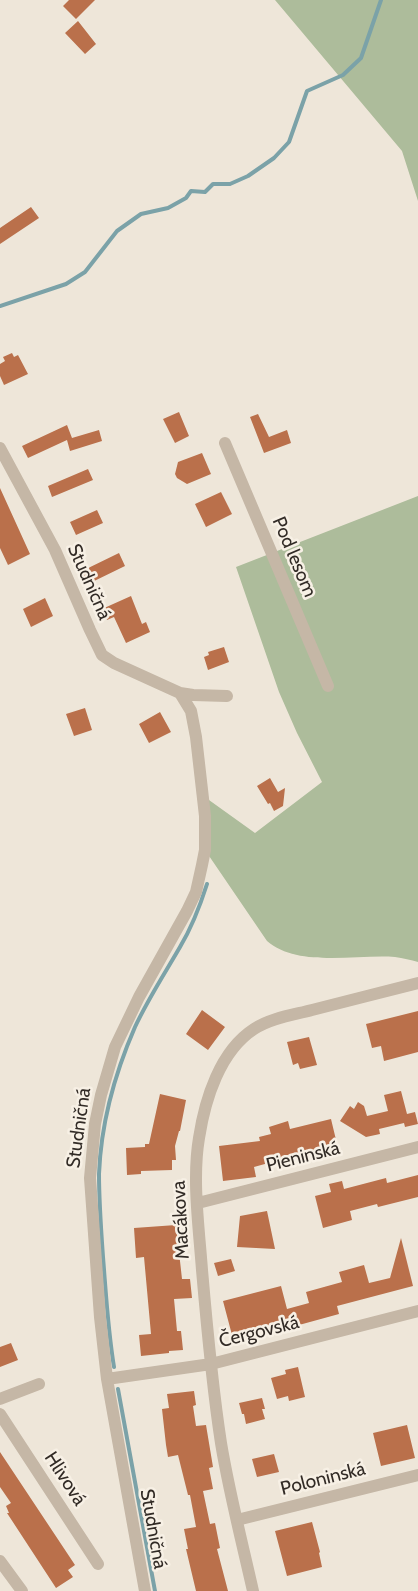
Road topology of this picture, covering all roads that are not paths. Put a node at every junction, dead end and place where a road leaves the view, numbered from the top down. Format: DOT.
graph roads {
  1 [pos="225,442"];
  2 [pos="0,448"];
  3 [pos="328,686"];
  4 [pos="180,693"];
  5 [pos="227,696"];
  6 [pos="418,983"];
  7 [pos="418,1147"];
  8 [pos="198,1203"];
  9 [pos="418,1311"];
  10 [pos="210,1364"];
  11 [pos="108,1379"];
  12 [pos="39,1384"];
  13 [pos="0,1400"];
  14 [pos="0,1414"];
  15 [pos="418,1475"];
  16 [pos="237,1520"];
  17 [pos="0,1561"];
  18 [pos="98,1564"];
  19 [pos="22,1591"];
  20 [pos="145,1591"];
  21 [pos="252,1591"];
  1 -- 3 [label="street, Pod lesom"];
  2 -- 4 [label="street, Studničná"];
  4 -- 5 [label="street, Studničná"];
  4 -- 11 [label="street, Studničná"];
  6 -- 8 [label="street, Macákova"];
  7 -- 8 [label="street, Pieninská"];
  8 -- 10 [label="street, Macákova"];
  9 -- 10 [label="street, Čergovská"];
  10 -- 11 [label="street, Čergovská"];
  10 -- 16 [label="street, Macákova"];
  11 -- 20 [label="street, Studničná"];
  12 -- 13 [label="street"];
  14 -- 18 [label="street, Hlivová"];
  15 -- 16 [label="street, Poloninská"];
  16 -- 21 [label="street, Macákova"];
  17 -- 19 [label="street"];
}
